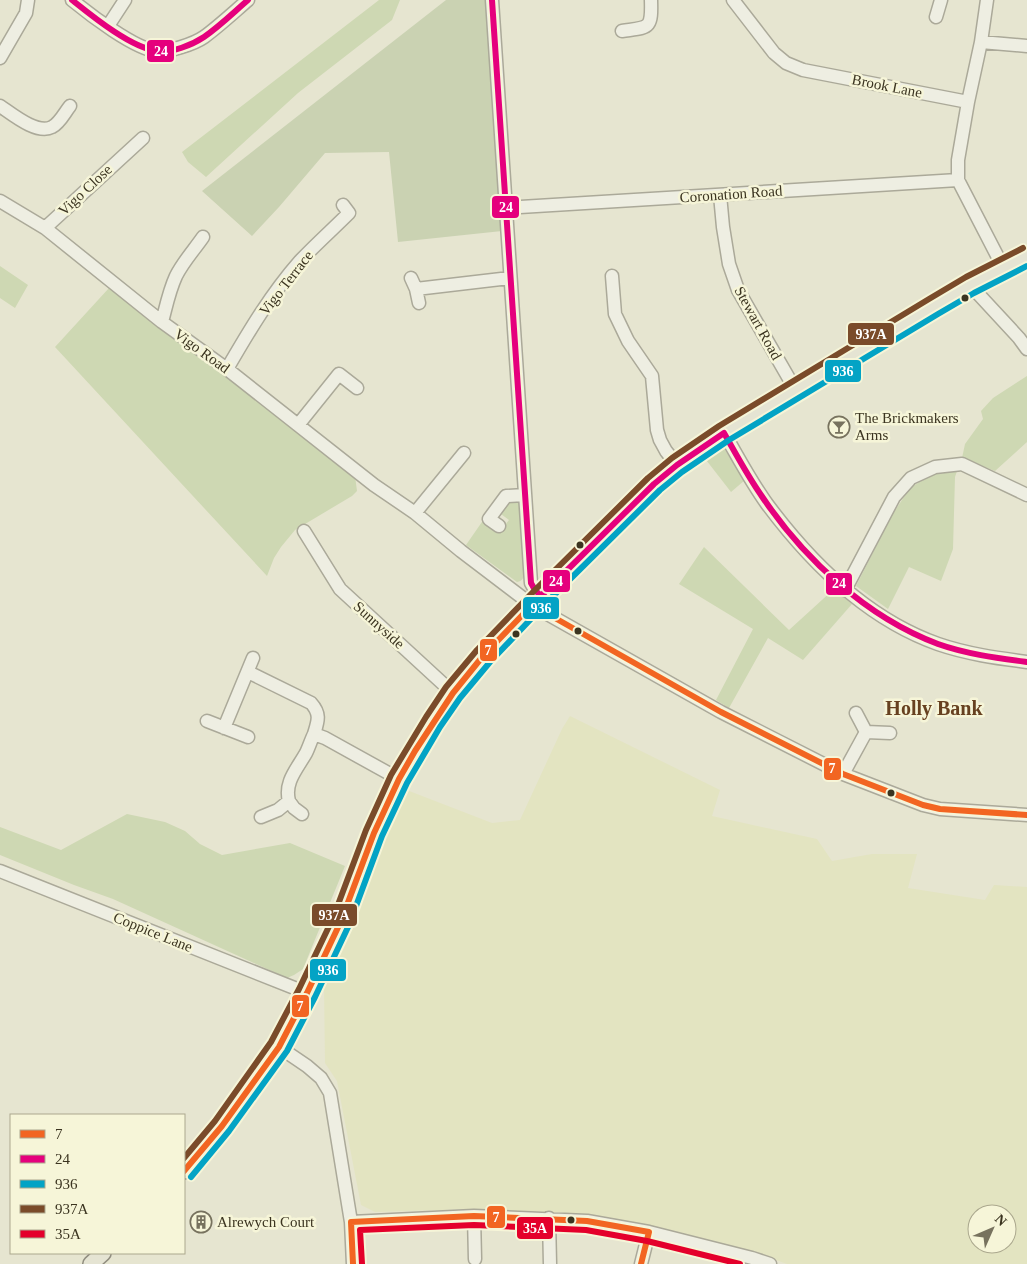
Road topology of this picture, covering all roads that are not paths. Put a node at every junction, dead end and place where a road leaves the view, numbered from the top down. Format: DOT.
graph roads {
  1 [pos="28,0"];
  2 [pos="72,0"];
  3 [pos="126,0"];
  4 [pos="248,0"];
  5 [pos="492,0"];
  6 [pos="651,0"];
  7 [pos="733,0"];
  8 [pos="987,0"];
  9 [pos="108,26"];
  10 [pos="622,32"];
  11 [pos="981,42"];
  12 [pos="1027,46"];
  13 [pos="0,58"];
  14 [pos="968,102"];
  15 [pos="0,106"];
  16 [pos="70,106"];
  17 [pos="143,138"];
  18 [pos="958,180"];
  19 [pos="720,195"];
  20 [pos="0,201"];
  21 [pos="343,205"];
  22 [pos="505,208"];
  23 [pos="44,228"];
  24 [pos="203,237"];
  25 [pos="1027,256"];
  26 [pos="1003,267"];
  27 [pos="612,276"];
  28 [pos="510,278"];
  29 [pos="970,285"];
  30 [pos="419,303"];
  31 [pos="162,322"];
  32 [pos="1024,340"];
  33 [pos="227,369"];
  34 [pos="357,388"];
  35 [pos="795,390"];
  36 [pos="298,425"];
  37 [pos="724,433"];
  38 [pos="464,453"];
  39 [pos="677,465"];
  40 [pos="525,495"];
  41 [pos="1027,495"];
  42 [pos="414,513"];
  43 [pos="499,526"];
  44 [pos="304,531"];
  45 [pos="845,590"];
  46 [pos="537,601"];
  47 [pos="253,658"];
  48 [pos="1027,662"];
  49 [pos="248,672"];
  50 [pos="453,693"];
  51 [pos="856,713"];
  52 [pos="207,721"];
  53 [pos="224,728"];
  54 [pos="866,732"];
  55 [pos="890,732"];
  56 [pos="314,734"];
  57 [pos="248,737"];
  58 [pos="843,774"];
  59 [pos="399,779"];
  60 [pos="289,802"];
  61 [pos="302,814"];
  62 [pos="1027,815"];
  63 [pos="261,817"];
  64 [pos="0,871"];
  65 [pos="307,993"];
  66 [pos="279,1047"];
  67 [pos="185,1170"];
  68 [pos="474,1216"];
  69 [pos="549,1218"];
  70 [pos="351,1222"];
  71 [pos="649,1232"];
  72 [pos="102,1254"];
  73 [pos="475,1259"];
  74 [pos="91,1264"];
  75 [pos="353,1264"];
  76 [pos="550,1264"];
  77 [pos="641,1264"];
  78 [pos="770,1264"];
  1 -- 13 [label="street"];
  2 -- 9 [label="street"];
  3 -- 9 [label="street"];
  4 -- 9 [label="street"];
  5 -- 22 [label="street"];
  6 -- 10 [label="street"];
  7 -- 14 [label="street, Brook Lane"];
  8 -- 11 [label="street"];
  11 -- 12 [label="street"];
  11 -- 14 [label="street"];
  14 -- 18 [label="street"];
  15 -- 16 [label="street"];
  17 -- 23 [label="street, Vigo Close"];
  18 -- 19 [label="street, Coronation Road"];
  18 -- 26 [label="street"];
  19 -- 22 [label="street, Coronation Road"];
  19 -- 35 [label="street, Stewart Road"];
  20 -- 23 [label="street, Vigo Road"];
  21 -- 33 [label="street, Vigo Terrace"];
  22 -- 28 [label="street"];
  23 -- 31 [label="street, Vigo Road"];
  24 -- 31 [label="street"];
  25 -- 26 [label="main road"];
  26 -- 29 [label="main road"];
  27 -- 39 [label="street"];
  28 -- 30 [label="street"];
  28 -- 40 [label="street"];
  29 -- 32 [label="street"];
  29 -- 35 [label="main road"];
  31 -- 33 [label="street, Vigo Road"];
  33 -- 36 [label="street, Vigo Road"];
  34 -- 36 [label="street"];
  35 -- 37 [label="main road"];
  36 -- 42 [label="street, Vigo Road"];
  37 -- 39 [label="main road"];
  37 -- 45 [label="street"];
  38 -- 42 [label="street"];
  39 -- 46 [label="main road"];
  40 -- 43 [label="street"];
  40 -- 46 [label="street"];
  41 -- 45 [label="street"];
  42 -- 46 [label="street, Vigo Road"];
  44 -- 50 [label="street, Sunnyside"];
  45 -- 48 [label="street"];
  46 -- 50 [label="main road"];
  46 -- 58 [label="street, Vigo Road"];
  47 -- 49 [label="street"];
  49 -- 53 [label="street"];
  49 -- 56 [label="street"];
  50 -- 59 [label="main road"];
  51 -- 54 [label="street"];
  52 -- 53 [label="street"];
  53 -- 57 [label="street"];
  54 -- 55 [label="street"];
  54 -- 58 [label="street"];
  56 -- 59 [label="street"];
  56 -- 60 [label="street"];
  58 -- 62 [label="street, Vigo Road"];
  59 -- 65 [label="main road"];
  60 -- 61 [label="street"];
  60 -- 63 [label="street"];
  64 -- 65 [label="street, Coppice Lane"];
  65 -- 66 [label="main road"];
  66 -- 67 [label="main road"];
  66 -- 70 [label="street"];
  68 -- 69 [label="street"];
  68 -- 70 [label="street"];
  68 -- 73 [label="street"];
  69 -- 71 [label="street"];
  69 -- 76 [label="street"];
  70 -- 75 [label="street"];
  71 -- 77 [label="street"];
  71 -- 78 [label="street"];
  72 -- 74 [label="main road"];
}
